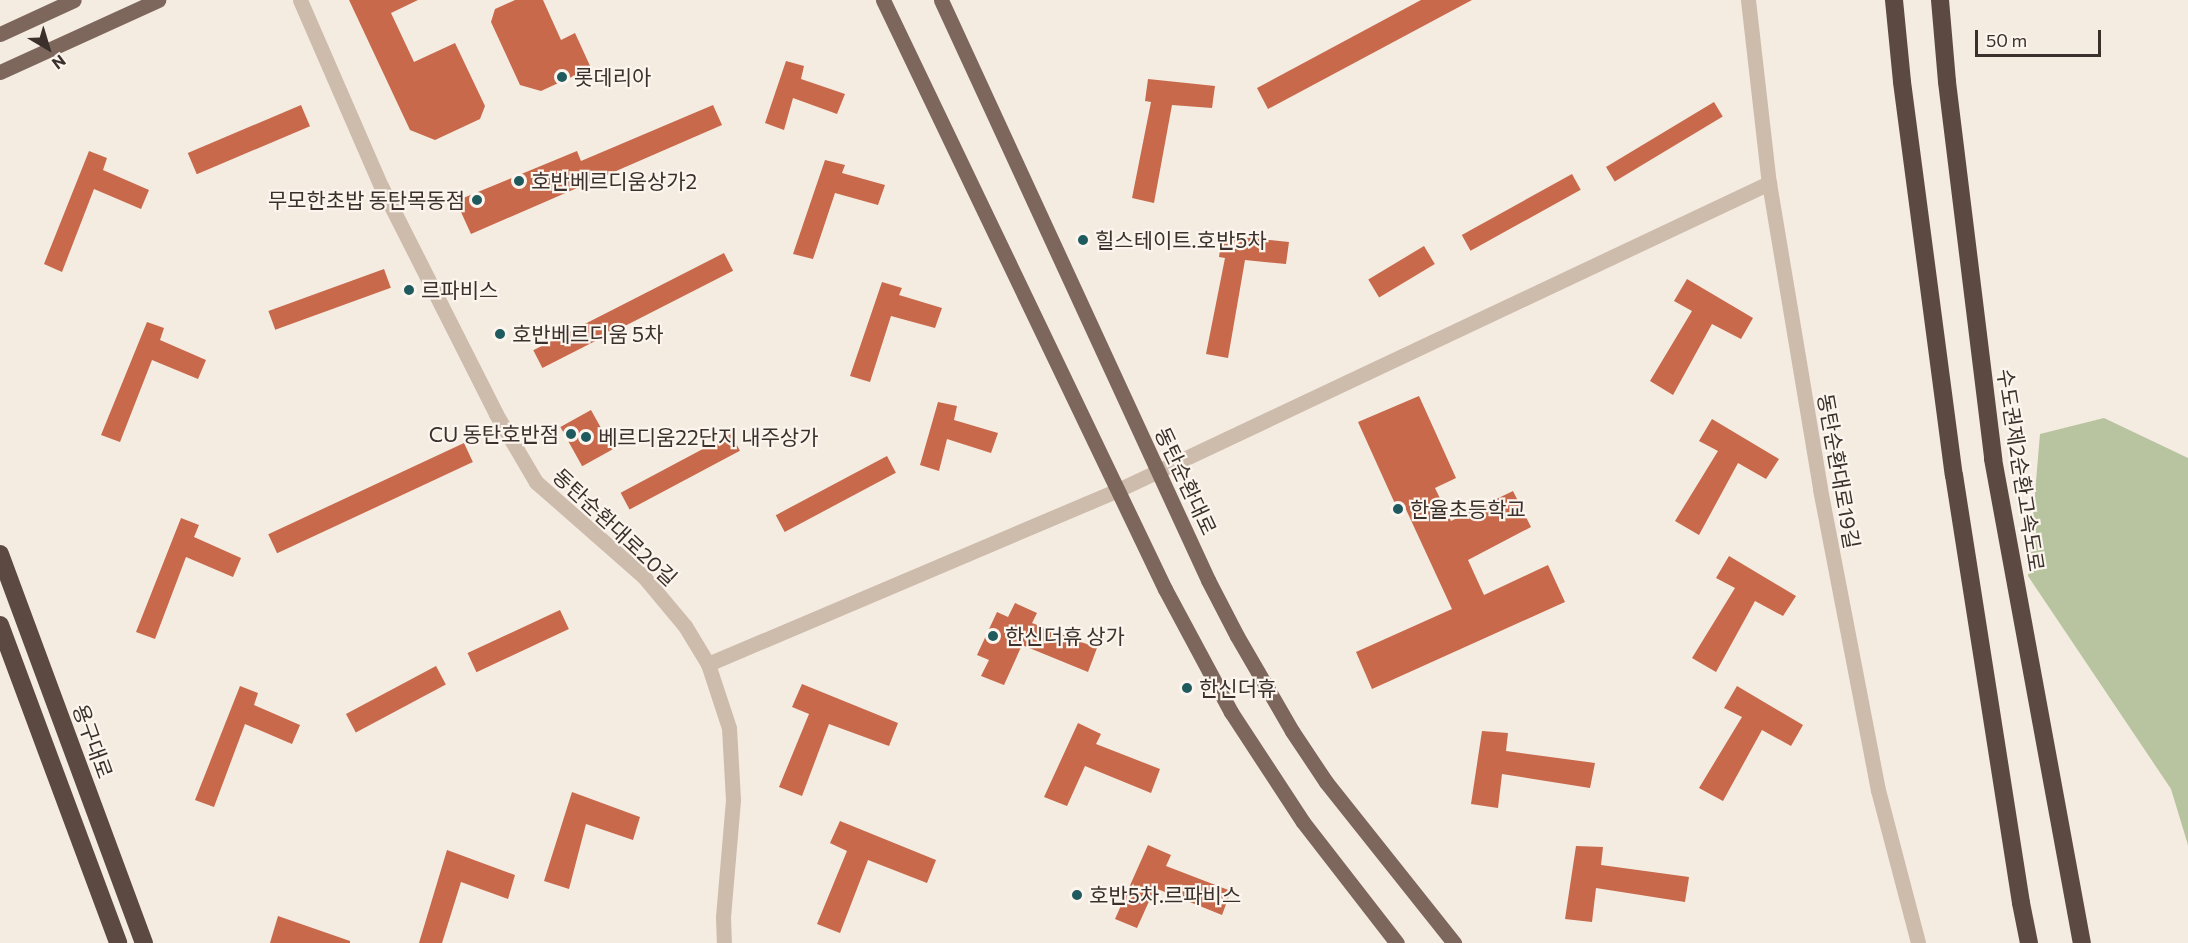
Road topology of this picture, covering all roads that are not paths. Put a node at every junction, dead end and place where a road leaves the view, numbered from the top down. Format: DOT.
graph roads {
  1 [pos="74,0"];
  2 [pos="158,0"];
  3 [pos="300,0"];
  4 [pos="883,0"];
  5 [pos="941,0"];
  6 [pos="1748,0"];
  7 [pos="1894,0"];
  8 [pos="1940,0"];
  9 [pos="0,34"];
  10 [pos="0,72"];
  11 [pos="1769,183"];
  12 [pos="1158,471"];
  13 [pos="1118,490"];
  14 [pos="0,554"];
  15 [pos="0,625"];
  16 [pos="708,664"];
  17 [pos="118,943"];
  18 [pos="144,943"];
  19 [pos="724,943"];
  20 [pos="1396,943"];
  21 [pos="1454,943"];
  22 [pos="1918,943"];
  23 [pos="2029,943"];
  24 [pos="2082,943"];
  1 -- 9 [label="main road"];
  2 -- 10 [label="main road"];
  3 -- 16 [label="street, 동탄순환대로20길"];
  4 -- 13 [label="main road"];
  5 -- 12 [label="main road, 동탄순환대로"];
  6 -- 11 [label="street, 동탄순환대로19길"];
  7 -- 23 [label="highway"];
  8 -- 24 [label="highway, 수도권제2순환고속도로"];
  11 -- 12 [label="street"];
  11 -- 22 [label="street, 동탄순환대로19길"];
  12 -- 13 [label="street"];
  12 -- 21 [label="main road, 동탄순환대로"];
  13 -- 16 [label="street"];
  13 -- 20 [label="main road"];
  14 -- 18 [label="highway, 용구대로"];
  15 -- 17 [label="highway"];
  16 -- 19 [label="street, 동탄순환대로20길"];
}
